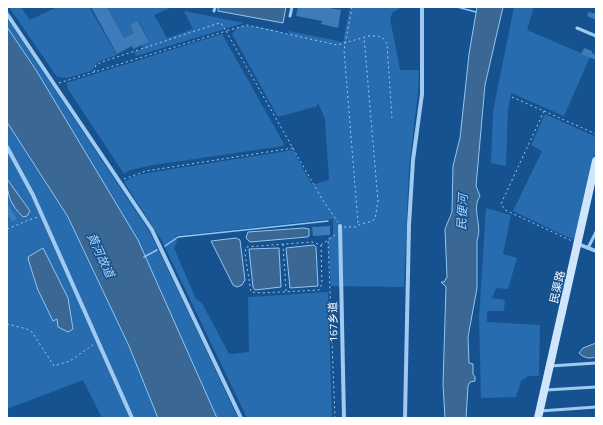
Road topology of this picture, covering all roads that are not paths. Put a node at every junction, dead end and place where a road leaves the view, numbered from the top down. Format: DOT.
graph roads {
  1 [pos="292,7"];
  2 [pos="422,7"];
  3 [pos="7,14"];
  4 [pos="290,16"];
  5 [pos="578,28"];
  6 [pos="596,36"];
  7 [pos="7,147"];
  8 [pos="596,161"];
  9 [pos="340,226"];
  10 [pos="596,232"];
  11 [pos="578,244"];
  12 [pos="588,248"];
  13 [pos="596,252"];
  14 [pos="596,364"];
  15 [pos="550,366"];
  16 [pos="596,387"];
  17 [pos="544,390"];
  18 [pos="596,407"];
  19 [pos="539,414"];
  20 [pos="132,418"];
  21 [pos="241,418"];
  22 [pos="344,418"];
  23 [pos="405,418"];
  1 -- 4 [label="lane"];
  2 -- 23 [label="street"];
  3 -- 21 [label="street"];
  5 -- 6 [label="lane"];
  7 -- 20 [label="street"];
  8 -- 11 [label="street, 民渠路"];
  9 -- 22 [label="street, 167乡道"];
  10 -- 12 [label="lane"];
  11 -- 12 [label="street"];
  11 -- 15 [label="street, 民渠路"];
  12 -- 13 [label="street"];
  14 -- 15 [label="lane"];
  15 -- 17 [label="street, 民渠路"];
  16 -- 17 [label="lane"];
  17 -- 19 [label="street, 民渠路"];
  18 -- 19 [label="lane"];
}
